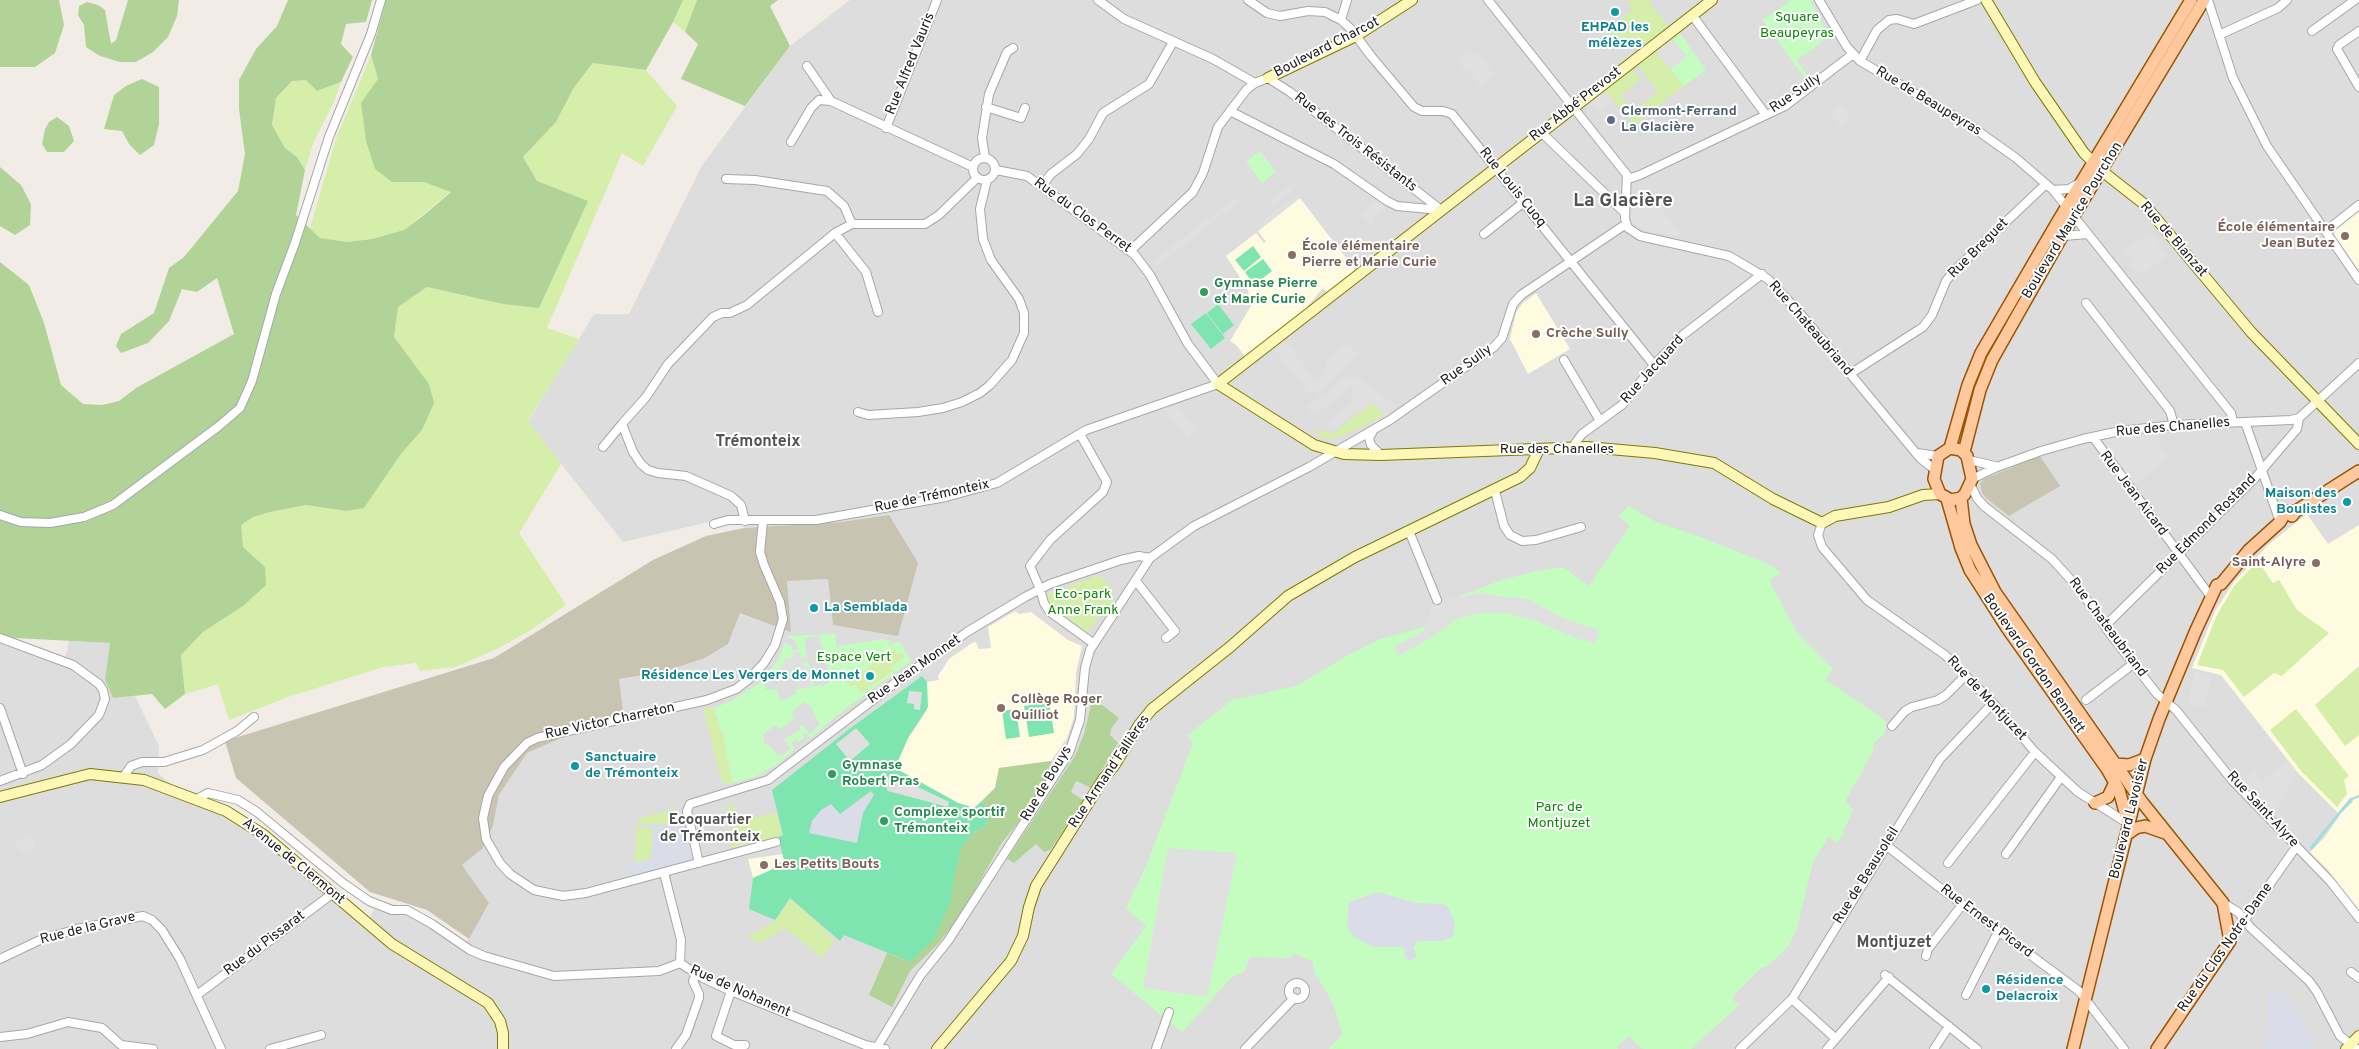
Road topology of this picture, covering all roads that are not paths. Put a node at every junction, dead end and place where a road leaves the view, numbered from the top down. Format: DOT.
graph roads {
  1 [pos="381,0"];
  2 [pos="937,0"];
  3 [pos="1098,0"];
  4 [pos="1248,0"];
  5 [pos="1347,0"];
  6 [pos="1412,0"];
  7 [pos="1488,0"];
  8 [pos="1712,0"];
  9 [pos="1819,0"];
  10 [pos="1976,0"];
  11 [pos="1986,0"];
  12 [pos="2191,0"];
  13 [pos="2206,0"];
  14 [pos="2287,0"];
  15 [pos="2355,0"];
  16 [pos="1692,15"];
  17 [pos="1341,20"];
  18 [pos="2312,31"];
  19 [pos="2359,31"];
  20 [pos="1356,36"];
  21 [pos="2219,36"];
  22 [pos="1173,42"];
  23 [pos="1013,48"];
  24 [pos="1853,54"];
  25 [pos="1860,61"];
  26 [pos="806,66"];
  27 [pos="1268,78"];
  28 [pos="1254,83"];
  29 [pos="2359,87"];
  30 [pos="831,101"];
  31 [pos="986,107"];
  32 [pos="1574,107"];
  33 [pos="1025,108"];
  34 [pos="1230,111"];
  35 [pos="1766,115"];
  36 [pos="886,128"];
  37 [pos="1542,133"];
  38 [pos="791,142"];
  39 [pos="985,157"];
  40 [pos="973,167"];
  41 [pos="2098,167"];
  42 [pos="1497,168"];
  43 [pos="996,170"];
  44 [pos="977,178"];
  45 [pos="726,179"];
  46 [pos="1628,179"];
  47 [pos="987,180"];
  48 [pos="2082,181"];
  49 [pos="2046,184"];
  50 [pos="1042,186"];
  51 [pos="2053,190"];
  52 [pos="1524,202"];
  53 [pos="2359,205"];
  54 [pos="2066,206"];
  55 [pos="1441,210"];
  56 [pos="1625,213"];
  57 [pos="2074,216"];
  58 [pos="852,224"];
  59 [pos="1626,224"];
  60 [pos="2326,232"];
  61 [pos="835,233"];
  62 [pos="1484,234"];
  63 [pos="2088,234"];
  64 [pos="2063,236"];
  65 [pos="1130,251"];
  66 [pos="1570,260"];
  67 [pos="1762,274"];
  68 [pos="2359,280"];
  69 [pos="2086,303"];
  70 [pos="878,312"];
  71 [pos="1564,360"];
  72 [pos="2359,363"];
  73 [pos="1654,365"];
  74 [pos="1850,374"];
  75 [pos="1218,384"];
  76 [pos="2318,402"];
  77 [pos="858,412"];
  78 [pos="2299,418"];
  79 [pos="1600,421"];
  80 [pos="2233,422"];
  81 [pos="2245,422"];
  82 [pos="622,424"];
  83 [pos="2174,425"];
  84 [pos="1374,431"];
  85 [pos="1080,434"];
  86 [pos="2092,437"];
  87 [pos="2359,444"];
  88 [pos="603,447"];
  89 [pos="1571,448"];
  90 [pos="1950,448"];
  91 [pos="1539,449"];
  92 [pos="1333,452"];
  93 [pos="1917,453"];
  94 [pos="1381,455"];
  95 [pos="1938,456"];
  96 [pos="1967,456"];
  97 [pos="1997,467"];
  98 [pos="2262,470"];
  99 [pos="2359,471"];
  100 [pos="1934,474"];
  101 [pos="1967,489"];
  102 [pos="1495,491"];
  103 [pos="1923,495"];
  104 [pos="1944,497"];
  105 [pos="0,515"];
  106 [pos="745,522"];
  107 [pos="763,522"];
  108 [pos="2280,522"];
  109 [pos="1822,523"];
  110 [pos="714,524"];
  111 [pos="1581,527"];
  112 [pos="1409,530"];
  113 [pos="2178,554"];
  114 [pos="1150,558"];
  115 [pos="1136,581"];
  116 [pos="1040,589"];
  117 [pos="2212,597"];
  118 [pos="1437,600"];
  119 [pos="2105,626"];
  120 [pos="0,638"];
  121 [pos="1166,638"];
  122 [pos="1093,643"];
  123 [pos="2133,664"];
  124 [pos="1965,676"];
  125 [pos="2086,700"];
  126 [pos="2166,702"];
  127 [pos="1993,703"];
  128 [pos="0,708"];
  129 [pos="254,717"];
  130 [pos="1892,726"];
  131 [pos="2035,752"];
  132 [pos="2145,759"];
  133 [pos="2115,764"];
  134 [pos="24,774"];
  135 [pos="124,776"];
  136 [pos="2061,777"];
  137 [pos="0,781"];
  138 [pos="2115,782"];
  139 [pos="2136,794"];
  140 [pos="0,797"];
  141 [pos="197,799"];
  142 [pos="2095,803"];
  143 [pos="2127,830"];
  144 [pos="2166,834"];
  145 [pos="776,842"];
  146 [pos="1886,845"];
  147 [pos="2296,847"];
  148 [pos="2006,854"];
  149 [pos="699,863"];
  150 [pos="1948,863"];
  151 [pos="664,872"];
  152 [pos="332,894"];
  153 [pos="2223,903"];
  154 [pos="1962,905"];
  155 [pos="2359,918"];
  156 [pos="2245,919"];
  157 [pos="1998,932"];
  158 [pos="2230,941"];
  159 [pos="1926,956"];
  160 [pos="0,959"];
  161 [pos="680,963"];
  162 [pos="2351,972"];
  163 [pos="696,974"];
  164 [pos="2359,978"];
  165 [pos="731,991"];
  166 [pos="197,995"];
  167 [pos="1966,995"];
  168 [pos="1294,998"];
  169 [pos="1792,999"];
  170 [pos="2085,999"];
  171 [pos="1169,1012"];
  172 [pos="1949,1026"];
  173 [pos="321,1035"];
  174 [pos="2359,1036"];
  175 [pos="0,1037"];
  176 [pos="1835,1038"];
  177 [pos="744,1045"];
  178 [pos="121,1047"];
  179 [pos="876,1048"];
  180 [pos="2351,1048"];
  181 [pos="153,1049"];
  182 [pos="221,1049"];
  183 [pos="270,1049"];
  184 [pos="503,1049"];
  185 [pos="676,1049"];
  186 [pos="885,1049"];
  187 [pos="937,1049"];
  188 [pos="1156,1049"];
  189 [pos="1245,1049"];
  190 [pos="1740,1049"];
  191 [pos="1827,1049"];
  192 [pos="1934,1049"];
  193 [pos="1977,1049"];
  194 [pos="2073,1049"];
  195 [pos="2124,1049"];
  196 [pos="2157,1049"];
  1 -- 105 [label="street"];
  2 -- 36 [label="street, Rue Alfred Vauris"];
  3 -- 22 [label="street"];
  4 -- 17 [label="street"];
  5 -- 17 [label="street"];
  6 -- 20 [label="street, Boulevard Charcot"];
  7 -- 32 [label="street"];
  8 -- 16 [label="street, Rue Abbé Prevost"];
  9 -- 24 [label="street, Rue de Beaupeyras"];
  10 -- 25 [label="street"];
  11 -- 41 [label="street, Rue de Blanzat"];
  12 -- 41 [label="main road, Boulevard Maurice Pourchon"];
  13 -- 21 [label="street"];
  13 -- 41 [label="main road, Boulevard Maurice Pourchon"];
  14 -- 21 [label="street"];
  15 -- 18 [label="street"];
  16 -- 32 [label="street, Rue Abbé Prevost"];
  16 -- 35 [label="street"];
  17 -- 20 [label="street, Rue Louis Cuoq"];
  19 -- 29 [label="street"];
  20 -- 27 [label="street, Boulevard Charcot"];
  20 -- 42 [label="street, Rue Louis Cuoq"];
  21 -- 60 [label="street"];
  22 -- 28 [label="street"];
  22 -- 50 [label="street"];
  23 -- 31 [label="street"];
  24 -- 25 [label="street, Rue de Beaupeyras"];
  24 -- 35 [label="street, Rue Sully"];
  25 -- 49 [label="street, Rue de Beaupeyras"];
  26 -- 30 [label="street"];
  27 -- 28 [label="street"];
  27 -- 55 [label="street, Rue des Trois Résistants"];
  28 -- 34 [label="street"];
  30 -- 36 [label="street"];
  30 -- 38 [label="street"];
  31 -- 33 [label="street"];
  31 -- 39 [label="street"];
  32 -- 37 [label="street, Rue Abbé Prevost"];
  32 -- 46 [label="street"];
  34 -- 55 [label="street"];
  34 -- 65 [label="street"];
  35 -- 46 [label="street, Rue Sully"];
  36 -- 40 [label="street"];
  37 -- 42 [label="street, Rue Abbé Prevost"];
  37 -- 56 [label="street"];
  39 -- 40 [label="street"];
  39 -- 43 [label="street"];
  40 -- 44 [label="street"];
  41 -- 48 [label="main road, Boulevard Maurice Pourchon"];
  41 -- 57 [label="main road, Boulevard Maurice Pourchon"];
  41 -- 76 [label="street, Rue de Blanzat"];
  42 -- 52 [label="street, Rue Louis Cuoq"];
  42 -- 55 [label="street, Rue Abbé Prevost"];
  43 -- 47 [label="street"];
  43 -- 50 [label="street, Rue du Clos Perret"];
  44 -- 47 [label="street"];
  44 -- 58 [label="street"];
  45 -- 58 [label="street"];
  46 -- 56 [label="street"];
  47 -- 77 [label="street"];
  48 -- 51 [label="street"];
  48 -- 54 [label="main road, Boulevard Maurice Pourchon"];
  49 -- 51 [label="street, Rue de Beaupeyras"];
  49 -- 74 [label="street, Rue Breguet"];
  50 -- 65 [label="street, Rue du Clos Perret"];
  51 -- 54 [label="street, Rue de Beaupeyras"];
  52 -- 62 [label="street"];
  52 -- 66 [label="street, Rue Louis Cuoq"];
  53 -- 60 [label="street"];
  54 -- 57 [label="street, Rue de Beaupeyras"];
  54 -- 90 [label="main road, Boulevard Maurice Pourchon"];
  55 -- 75 [label="street, Rue Abbé Prevost"];
  56 -- 59 [label="street"];
  57 -- 63 [label="street, Rue de Beaupeyras"];
  57 -- 64 [label="main road, Boulevard Maurice Pourchon"];
  58 -- 61 [label="street"];
  59 -- 66 [label="street, Rue Sully"];
  59 -- 67 [label="street, Rue Chateaubriand"];
  60 -- 68 [label="street"];
  61 -- 70 [label="street"];
  61 -- 82 [label="street"];
  63 -- 64 [label="street"];
  63 -- 80 [label="street, Rue de Beaupeyras"];
  64 -- 96 [label="main road, Boulevard Maurice Pourchon"];
  65 -- 75 [label="street, Rue du Clos Perret"];
  66 -- 73 [label="street, Rue Louis Cuoq"];
  66 -- 84 [label="street, Rue Sully"];
  67 -- 73 [label="street, Rue Jacquard"];
  67 -- 74 [label="street, Rue Chateaubriand"];
  69 -- 83 [label="street"];
  71 -- 79 [label="street"];
  72 -- 76 [label="street"];
  73 -- 79 [label="street, Rue Jacquard"];
  74 -- 93 [label="street, Rue Chateaubriand"];
  75 -- 85 [label="street, Rue de Trémonteix"];
  75 -- 92 [label="street, Rue des Chanelles"];
  76 -- 78 [label="street"];
  76 -- 87 [label="street, Rue de Blanzat"];
  78 -- 81 [label="street, Rue des Chanelles"];
  78 -- 98 [label="street, Rue Edmond Rostand"];
  79 -- 89 [label="street, Rue Jacquard"];
  80 -- 81 [label="street, Rue des Chanelles"];
  80 -- 83 [label="street, Rue des Chanelles"];
  81 -- 98 [label="street"];
  82 -- 88 [label="street"];
  82 -- 106 [label="street"];
  83 -- 86 [label="street, Rue des Chanelles"];
  84 -- 92 [label="street, Rue Sully"];
  84 -- 94 [label="street"];
  85 -- 107 [label="street, Rue de Trémonteix"];
  85 -- 116 [label="street"];
  86 -- 97 [label="street, Rue des Chanelles"];
  86 -- 113 [label="street, Rue Jean Aicard"];
  89 -- 91 [label="street, Rue des Chanelles"];
  89 -- 109 [label="street, Rue des Chanelles"];
  90 -- 95 [label="main road"];
  90 -- 96 [label="main road"];
  91 -- 94 [label="street, Rue des Chanelles"];
  91 -- 102 [label="street, Rue Armand Fallières"];
  92 -- 94 [label="street, Rue des Chanelles"];
  92 -- 114 [label="street, Rue de Bouys"];
  93 -- 95 [label="street"];
  93 -- 100 [label="street, Rue Chateaubriand"];
  95 -- 100 [label="main road"];
  96 -- 97 [label="street"];
  96 -- 101 [label="main road, Boulevard Gordon Bennett"];
  97 -- 101 [label="street, Rue des Chanelles"];
  98 -- 108 [label="street"];
  98 -- 113 [label="street, Rue Edmond Rostand"];
  99 -- 108 [label="main road, Boulevard Lavoisier"];
  100 -- 103 [label="street"];
  100 -- 104 [label="main road, Boulevard Gordon Bennett"];
  101 -- 104 [label="main road"];
  101 -- 119 [label="street, Rue Chateaubriand"];
  101 -- 133 [label="main road, Boulevard Gordon Bennett"];
  102 -- 111 [label="street"];
  102 -- 112 [label="street, Rue Armand Fallières"];
  103 -- 104 [label="street"];
  103 -- 109 [label="street"];
  104 -- 138 [label="main road, Boulevard Gordon Bennett"];
  106 -- 107 [label="street, Rue de Trémonteix"];
  106 -- 110 [label="street, Rue de Trémonteix"];
  107 -- 151 [label="street, Rue Victor Charreton"];
  108 -- 117 [label="main road, Boulevard Lavoisier"];
  109 -- 124 [label="street, Rue de Montjuzet"];
  112 -- 118 [label="street"];
  112 -- 187 [label="street, Rue Armand Fallières"];
  113 -- 117 [label="street, Rue Jean Aicard"];
  113 -- 119 [label="street, Rue Edmond Rostand"];
  114 -- 115 [label="street, Rue de Bouys"];
  114 -- 116 [label="street, Rue Jean Monnet"];
  115 -- 121 [label="street"];
  115 -- 122 [label="street, Rue de Bouys"];
  116 -- 122 [label="street"];
  116 -- 149 [label="street, Rue Jean Monnet"];
  117 -- 126 [label="main road, Boulevard Lavoisier"];
  119 -- 123 [label="street, Rue Chateaubriand"];
  120 -- 134 [label="street"];
  122 -- 179 [label="street, Rue de Bouys"];
  123 -- 125 [label="street"];
  123 -- 126 [label="street, Rue Chateaubriand"];
  124 -- 127 [label="street, Rue de Montjuzet"];
  124 -- 130 [label="street"];
  126 -- 132 [label="main road, Boulevard Lavoisier"];
  126 -- 147 [label="street, Rue Saint-Alyre"];
  127 -- 131 [label="street, Rue de Montjuzet"];
  127 -- 146 [label="street, Rue de Beausoleil"];
  128 -- 134 [label="street"];
  129 -- 135 [label="street"];
  131 -- 136 [label="street, Rue de Montjuzet"];
  131 -- 150 [label="street"];
  132 -- 133 [label="main road"];
  132 -- 139 [label="main road, Boulevard Lavoisier"];
  133 -- 139 [label="main road, Boulevard Gordon Bennett"];
  134 -- 137 [label="street"];
  135 -- 140 [label="street, Avenue de Clermont"];
  135 -- 141 [label="street, Avenue de Clermont"];
  136 -- 142 [label="street, Rue de Montjuzet"];
  136 -- 148 [label="street"];
  138 -- 142 [label="main road"];
  138 -- 143 [label="main road, Boulevard Gordon Bennett"];
  139 -- 143 [label="main road, Boulevard Lavoisier"];
  139 -- 144 [label="main road, Boulevard Gordon Bennett"];
  141 -- 152 [label="street, Avenue de Clermont"];
  141 -- 161 [label="street, Rue de Nohanent"];
  142 -- 143 [label="street, Rue de Montjuzet"];
  143 -- 144 [label="main road"];
  143 -- 170 [label="main road, Boulevard Lavoisier"];
  144 -- 153 [label="main road, Boulevard Gordon Bennett"];
  145 -- 149 [label="street, Rue Victor Charreton"];
  146 -- 154 [label="street, Rue Ernest Picard"];
  146 -- 169 [label="street, Rue de Beausoleil"];
  147 -- 155 [label="street, Rue Saint-Alyre"];
  147 -- 156 [label="street, Rue du Clos Notre-Dame"];
  149 -- 151 [label="street, Rue Victor Charreton"];
  151 -- 161 [label="street"];
  152 -- 166 [label="street, Rue du Pissarat"];
  152 -- 184 [label="street, Avenue de Clermont"];
  153 -- 156 [label="street"];
  153 -- 158 [label="main road"];
  154 -- 157 [label="street, Rue Ernest Picard"];
  154 -- 159 [label="street"];
  156 -- 158 [label="street, Rue du Clos Notre-Dame"];
  156 -- 180 [label="street"];
  157 -- 167 [label="street"];
  157 -- 170 [label="street, Rue Ernest Picard"];
  158 -- 196 [label="main road, Rue du Clos Notre-Dame"];
  160 -- 166 [label="street, Rue de la Grave"];
  161 -- 163 [label="street, Rue de Nohanent"];
  162 -- 164 [label="street"];
  163 -- 165 [label="street, Rue de Nohanent"];
  163 -- 185 [label="street"];
  165 -- 177 [label="street"];
  165 -- 179 [label="street, Rue de Nohanent"];
  166 -- 182 [label="street, Rue de la Grave"];
  168 -- 189 [label="street"];
  169 -- 176 [label="street"];
  169 -- 190 [label="street, Rue de Beausoleil"];
  170 -- 194 [label="main road, Boulevard Lavoisier"];
  170 -- 195 [label="street, Rue Ernest Picard"];
  171 -- 188 [label="street"];
  172 -- 176 [label="street"];
  172 -- 192 [label="street"];
  172 -- 193 [label="street"];
  173 -- 183 [label="street"];
  174 -- 180 [label="street"];
  175 -- 178 [label="street"];
  176 -- 191 [label="street"];
  178 -- 181 [label="street"];
  179 -- 186 [label="street, Rue de Nohanent"];
}
